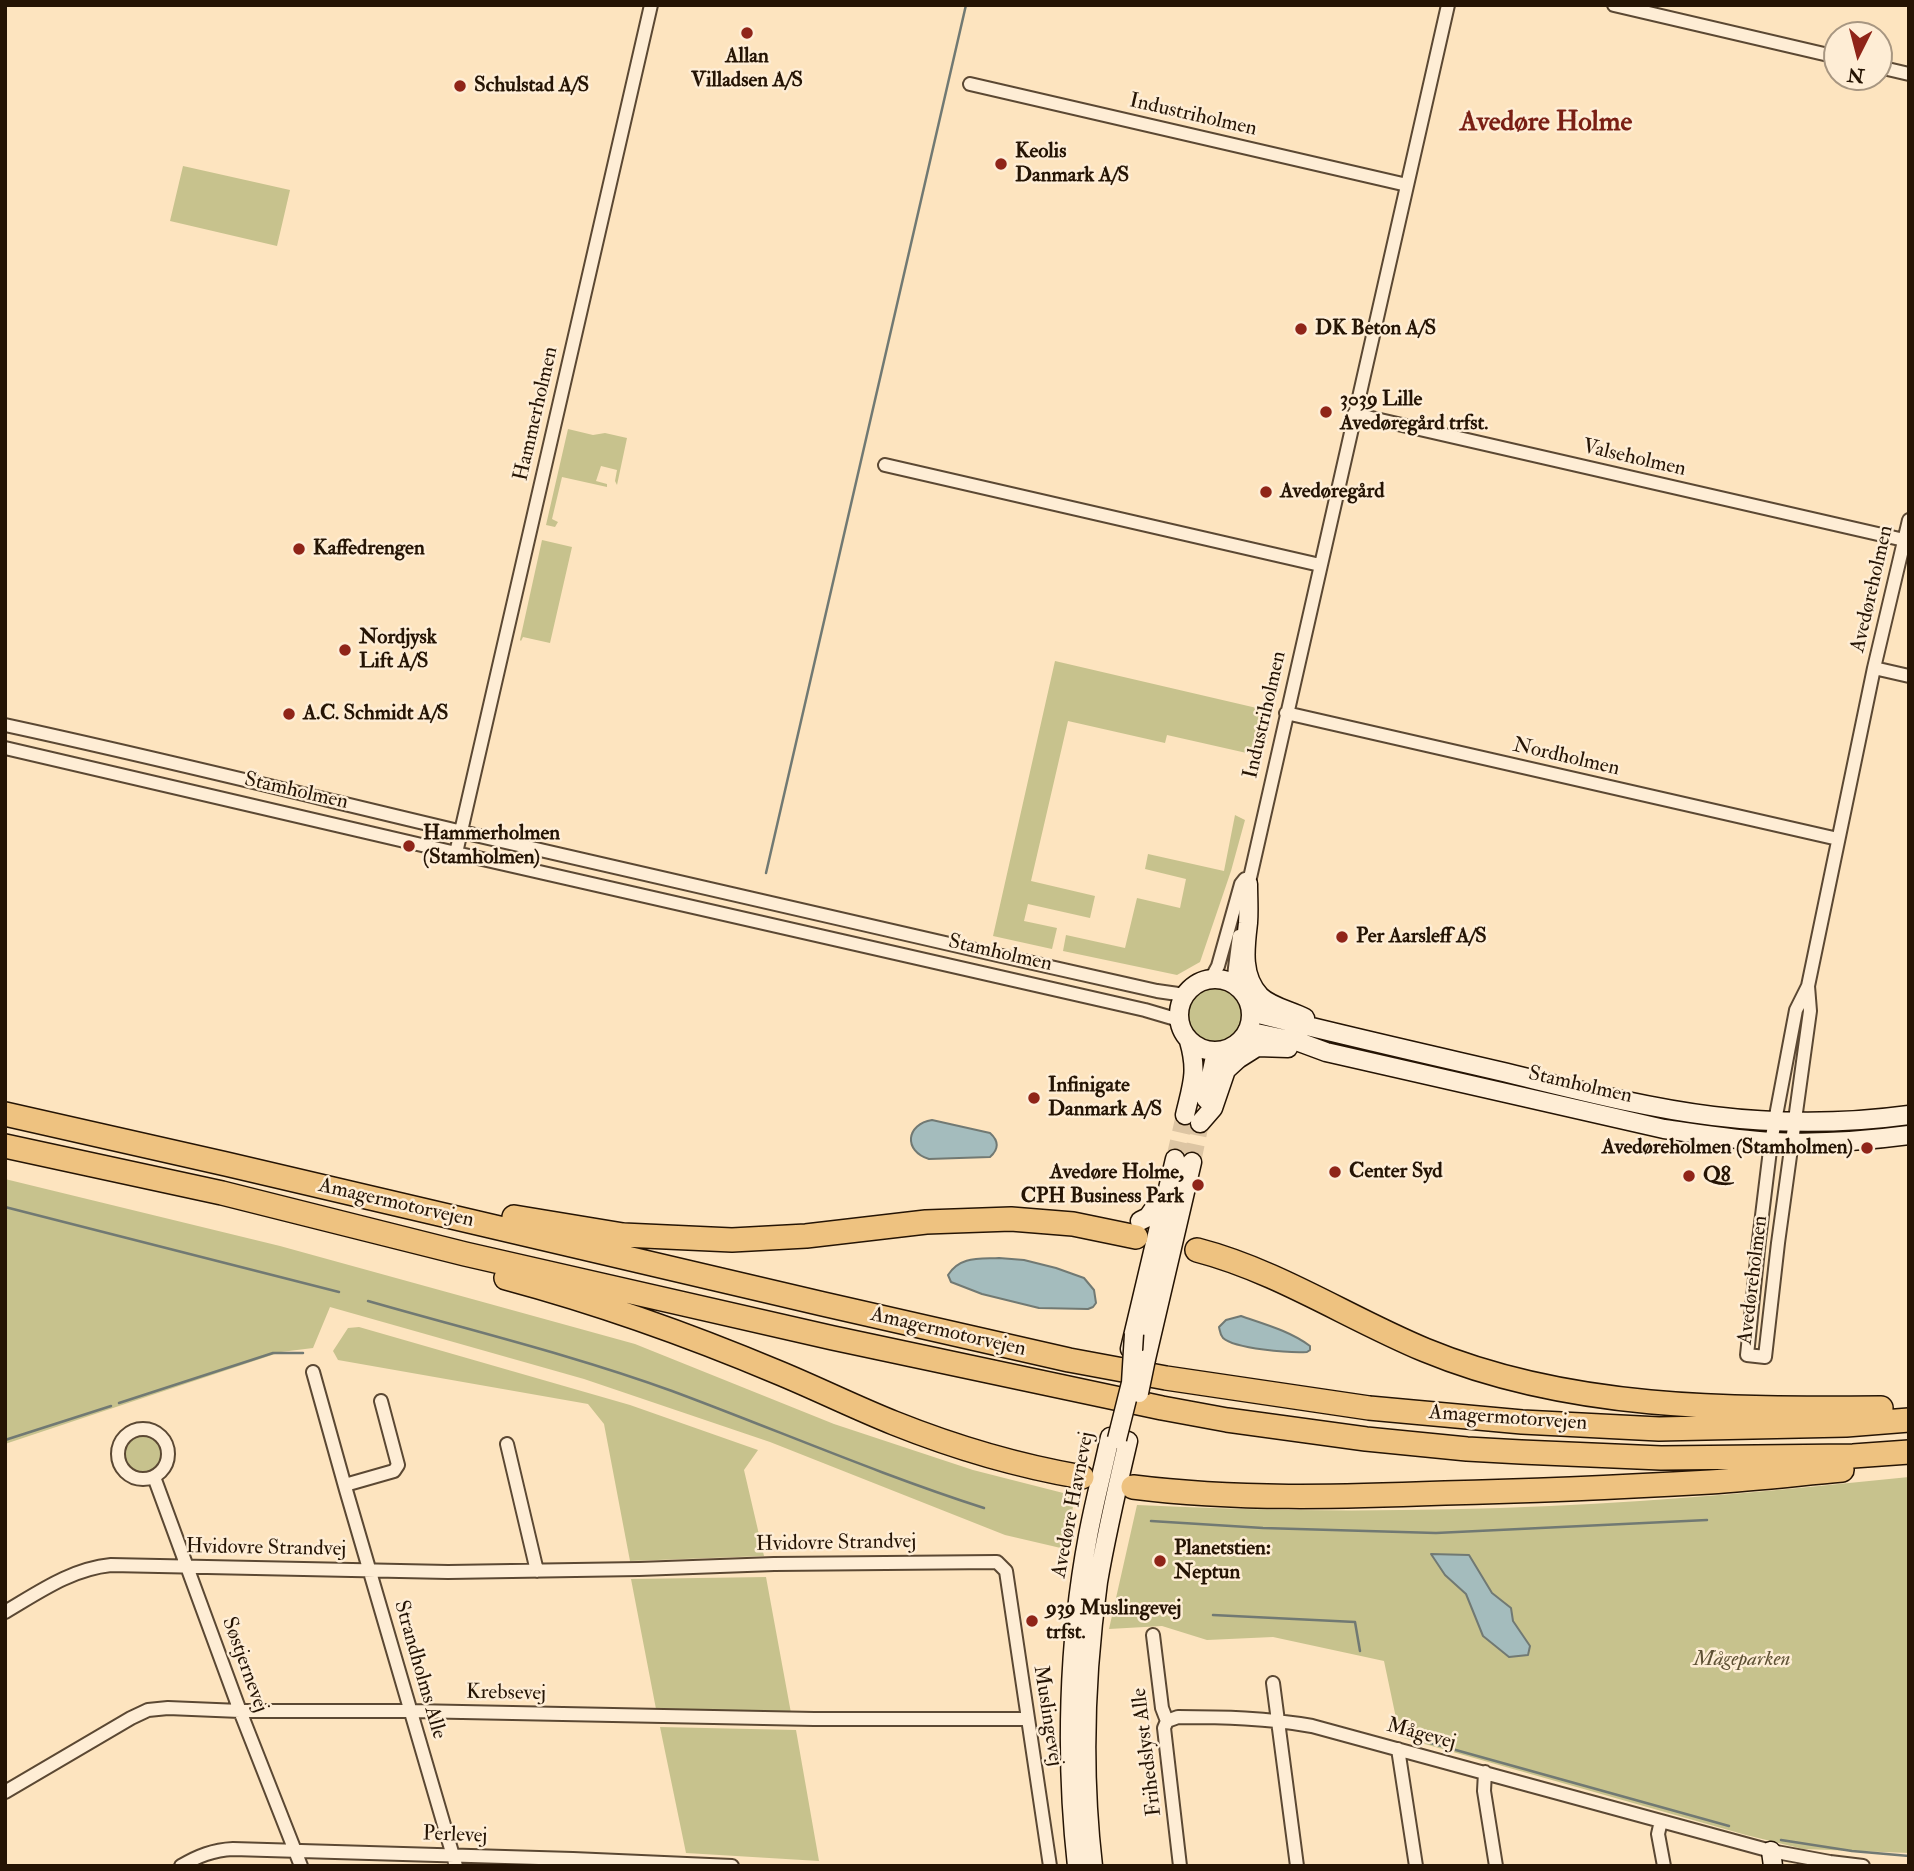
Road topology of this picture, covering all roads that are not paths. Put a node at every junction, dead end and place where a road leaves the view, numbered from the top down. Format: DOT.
graph roads {
  1 [pos="651,5"];
  2 [pos="1448,5"];
  3 [pos="1614,5"];
  4 [pos="1823,54"];
  5 [pos="970,84"];
  6 [pos="1407,185"];
  7 [pos="1354,414"];
  8 [pos="885,465"];
  9 [pos="1909,520"];
  10 [pos="1904,540"];
  11 [pos="1320,565"];
  12 [pos="1874,668"];
  13 [pos="1909,676"];
  14 [pos="1286,713"];
  15 [pos="5,725"];
  16 [pos="5,748"];
  17 [pos="132,752"];
  18 [pos="126,776"];
  19 [pos="461,832"];
  20 [pos="1838,839"];
  21 [pos="456,853"];
  22 [pos="1249,878"];
  23 [pos="816,914"];
  24 [pos="811,934"];
  25 [pos="1211,979"];
  26 [pos="1233,984"];
  27 [pos="1808,986"];
  28 [pos="1185,995"];
  29 [pos="1251,1013"];
  30 [pos="1179,1020"];
  31 [pos="1247,1031"];
  32 [pos="1334,1032"];
  33 [pos="1189,1041"];
  34 [pos="1220,1051"];
  35 [pos="1326,1052"];
  36 [pos="5,1114"];
  37 [pos="1909,1115"];
  38 [pos="1193,1119"];
  39 [pos="1775,1121"];
  40 [pos="1794,1122"];
  41 [pos="1909,1135"];
  42 [pos="1772,1142"];
  43 [pos="1791,1142"];
  44 [pos="5,1146"];
  45 [pos="226,1164"];
  46 [pos="1168,1188"];
  47 [pos="222,1194"];
  48 [pos="1149,1238"];
  49 [pos="1197,1250"];
  50 [pos="1143,1335"];
  51 [pos="313,1372"];
  52 [pos="381,1401"];
  53 [pos="1909,1408"];
  54 [pos="1909,1420"];
  55 [pos="1118,1439"];
  56 [pos="507,1444"];
  57 [pos="1909,1452"];
  58 [pos="1909,1463"];
  59 [pos="154,1476"];
  60 [pos="1110,1482"];
  61 [pos="345,1486"];
  62 [pos="187,1566"];
  63 [pos="370,1570"];
  64 [pos="537,1571"];
  65 [pos="1006,1571"];
  66 [pos="5,1612"];
  67 [pos="1153,1635"];
  68 [pos="1273,1683"];
  69 [pos="240,1711"];
  70 [pos="412,1711"];
  71 [pos="1028,1719"];
  72 [pos="1279,1720"];
  73 [pos="1167,1721"];
  74 [pos="1398,1749"];
  75 [pos="1485,1772"];
  76 [pos="5,1791"];
  77 [pos="1661,1821"];
  78 [pos="295,1850"];
  79 [pos="1772,1858"];
  80 [pos="455,1860"];
  81 [pos="181,1866"];
  82 [pos="301,1866"];
  83 [pos="732,1866"];
  84 [pos="1050,1866"];
  85 [pos="1077,1866"];
  86 [pos="1093,1866"];
  87 [pos="1180,1866"];
  88 [pos="1297,1866"];
  89 [pos="1416,1866"];
  90 [pos="1496,1866"];
  91 [pos="1664,1866"];
  92 [pos="1863,1866"];
  1 -- 19 [label="street, Hammerholmen"];
  2 -- 6 [label="street, Industriholmen"];
  3 -- 4 [label="street"];
  5 -- 6 [label="street, Industriholmen"];
  6 -- 7 [label="street, Industriholmen"];
  7 -- 10 [label="street, Valseholmen"];
  7 -- 11 [label="street, Industriholmen"];
  8 -- 11 [label="street"];
  9 -- 10 [label="street, Avedøreholmen"];
  10 -- 12 [label="street, Avedøreholmen"];
  11 -- 14 [label="street, Industriholmen"];
  12 -- 13 [label="street, Avedøreholmen"];
  12 -- 20 [label="street, Avedøreholmen"];
  14 -- 20 [label="street, Nordholmen"];
  14 -- 22 [label="street, Industriholmen"];
  15 -- 17 [label="street, Stamholmen"];
  16 -- 18 [label="street, Stamholmen"];
  17 -- 18 [label="street"];
  17 -- 19 [label="street, Stamholmen"];
  18 -- 21 [label="street, Stamholmen"];
  19 -- 21 [label="street"];
  19 -- 23 [label="street, Stamholmen"];
  20 -- 27 [label="street, Avedøreholmen"];
  21 -- 24 [label="street, Stamholmen"];
  22 -- 25 [label="street, Industriholmen"];
  22 -- 26 [label="street, Industriholmen"];
  22 -- 32 [label="street"];
  23 -- 24 [label="street"];
  23 -- 28 [label="street, Stamholmen"];
  24 -- 30 [label="street, Stamholmen"];
  25 -- 26 [label="street"];
  25 -- 28 [label="street"];
  26 -- 29 [label="street"];
  27 -- 39 [label="street, Avedøreholmen"];
  27 -- 40 [label="street, Avedøreholmen"];
  28 -- 30 [label="street"];
  29 -- 31 [label="street"];
  29 -- 32 [label="street, Stamholmen"];
  30 -- 33 [label="street"];
  31 -- 34 [label="street"];
  31 -- 35 [label="street, Stamholmen"];
  32 -- 39 [label="street, Stamholmen"];
  33 -- 34 [label="street"];
  33 -- 38 [label="street"];
  34 -- 38 [label="street"];
  35 -- 38 [label="street"];
  35 -- 42 [label="street, Stamholmen"];
  36 -- 45 [label="highway, Amagermotorvejen"];
  37 -- 40 [label="street, Stamholmen"];
  39 -- 40 [label="street, Stamholmen"];
  39 -- 42 [label="street, Avedøreholmen"];
  40 -- 43 [label="street, Avedøreholmen"];
  41 -- 43 [label="street, Stamholmen"];
  42 -- 43 [label="street, Stamholmen"];
  42 -- 43 [label="street, Avedøreholmen"];
  44 -- 47 [label="highway, Amagermotorvejen"];
  45 -- 48 [label="highway"];
  45 -- 54 [label="highway, Amagermotorvejen"];
  46 -- 48 [label="street, Avedøre Havnevej"];
  46 -- 48 [label="street"];
  46 -- 48 [label="street, Avedøre Havnevej"];
  47 -- 57 [label="highway, Amagermotorvejen"];
  47 -- 60 [label="highway"];
  48 -- 49 [label="street"];
  48 -- 50 [label="street, Avedøre Havnevej"];
  49 -- 53 [label="highway"];
  50 -- 55 [label="street, Avedøre Havnevej, bridge"];
  50 -- 55 [label="street, Avedøre Havnevej, bridge"];
  51 -- 61 [label="street, Strandholms Alle"];
  52 -- 61 [label="street"];
  55 -- 60 [label="street, Avedøre Havnevej"];
  56 -- 64 [label="street"];
  58 -- 60 [label="highway"];
  59 -- 59 [label="street"];
  59 -- 62 [label="street, Søstjernevej"];
  60 -- 85 [label="street, Avedøre Havnevej"];
  60 -- 86 [label="street, Avedøre Havnevej"];
  61 -- 63 [label="street, Strandholms Alle"];
  62 -- 63 [label="street, Hvidovre Strandvej"];
  62 -- 66 [label="street, Hvidovre Strandvej"];
  62 -- 69 [label="street, Søstjernevej"];
  63 -- 64 [label="street, Hvidovre Strandvej"];
  63 -- 70 [label="street, Strandholms Alle"];
  64 -- 65 [label="street, Hvidovre Strandvej"];
  65 -- 71 [label="street, Muslingevej"];
  67 -- 73 [label="street, Frihedslyst Alle"];
  68 -- 72 [label="street"];
  69 -- 70 [label="street, Krebsevej"];
  69 -- 76 [label="street, Krebsevej"];
  69 -- 78 [label="street, Søstjernevej"];
  70 -- 71 [label="street, Krebsevej"];
  70 -- 80 [label="street, Strandholms Alle"];
  71 -- 84 [label="street, Muslingevej"];
  72 -- 73 [label="street, Mågevej"];
  72 -- 74 [label="street, Mågevej"];
  72 -- 88 [label="street"];
  73 -- 87 [label="street, Frihedslyst Alle"];
  74 -- 75 [label="street, Mågevej"];
  74 -- 89 [label="street"];
  75 -- 77 [label="street, Mågevej"];
  75 -- 90 [label="street"];
  77 -- 79 [label="street, Mågevej"];
  77 -- 91 [label="street"];
  78 -- 80 [label="street, Perlevej"];
  78 -- 81 [label="street, Perlevej"];
  78 -- 82 [label="street, Søstjernevej"];
  79 -- 92 [label="street, Mågevej"];
  80 -- 83 [label="street, Perlevej"];
}
